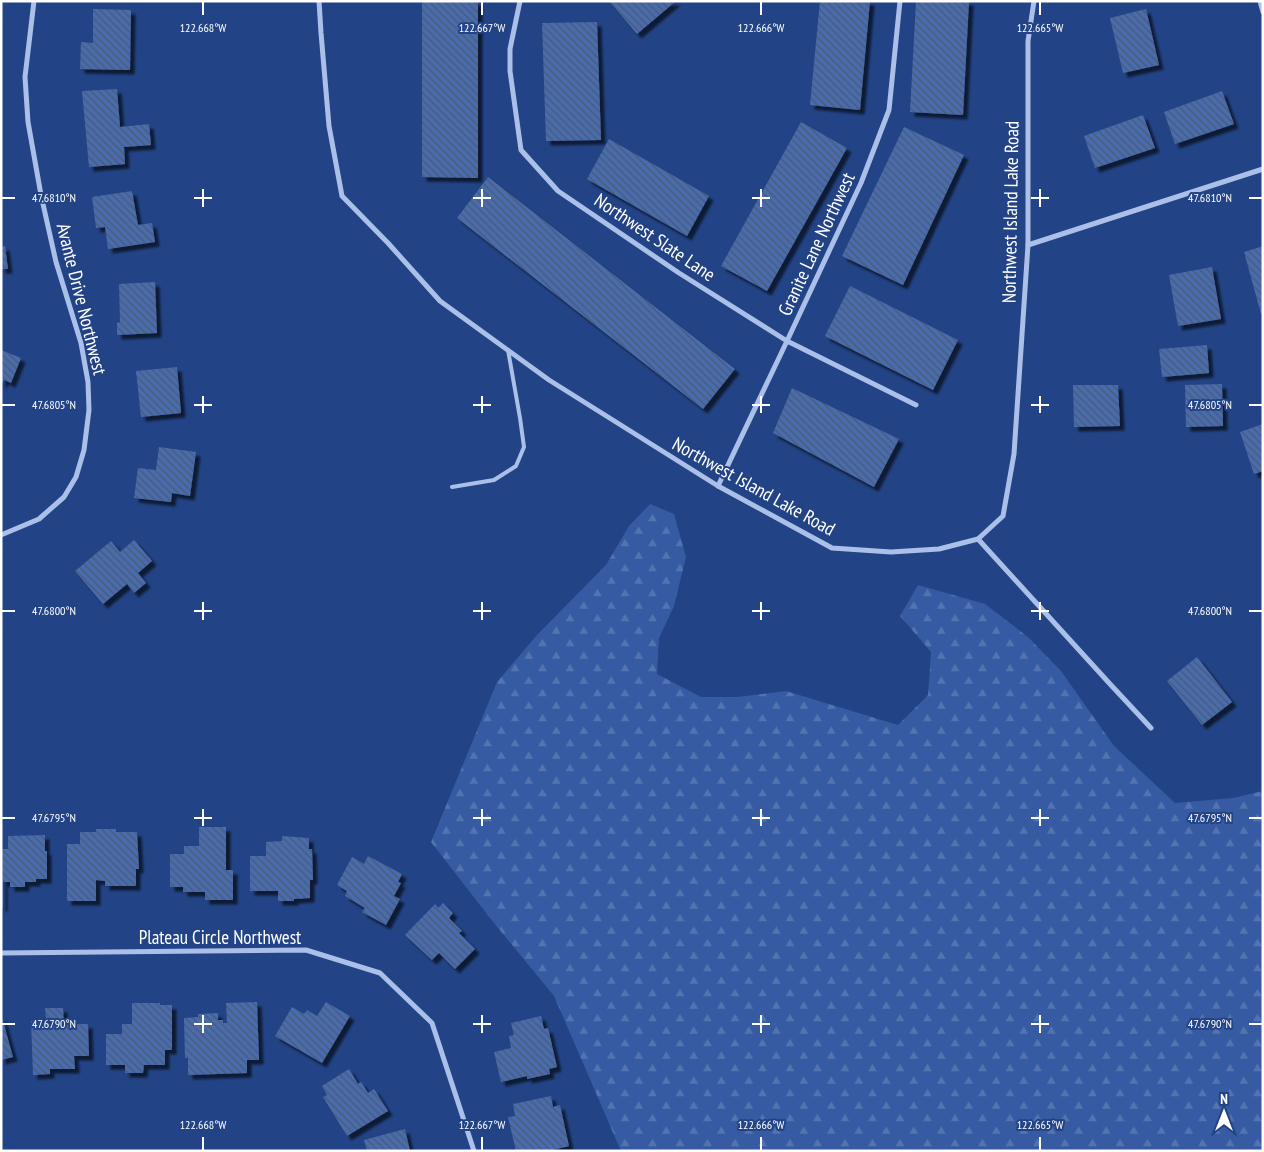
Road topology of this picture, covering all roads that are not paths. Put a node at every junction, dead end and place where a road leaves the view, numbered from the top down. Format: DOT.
graph roads {
  1 [pos="34,1"];
  2 [pos="319,1"];
  3 [pos="520,1"];
  4 [pos="900,1"];
  5 [pos="1034,1"];
  6 [pos="1260,1"];
  7 [pos="1263,12"];
  8 [pos="1263,169"];
  9 [pos="1028,245"];
  10 [pos="787,341"];
  11 [pos="508,350"];
  12 [pos="916,405"];
  13 [pos="718,486"];
  14 [pos="452,487"];
  15 [pos="1,535"];
  16 [pos="978,539"];
  17 [pos="1151,728"];
  18 [pos="1,953"];
  19 [pos="474,1151"];
  1 -- 15 [label="street, Avante Drive Northwest"];
  2 -- 11 [label="street, Northwest Island Lake Road"];
  3 -- 10 [label="street, Northwest Slate Lane"];
  4 -- 10 [label="street, Granite Lane Northwest"];
  5 -- 9 [label="street, Northwest Island Lake Road"];
  6 -- 7 [label="street"];
  8 -- 9 [label="street"];
  9 -- 16 [label="street, Northwest Island Lake Road"];
  10 -- 12 [label="street, Northwest Slate Lane"];
  10 -- 13 [label="street, Granite Lane Northwest"];
  11 -- 13 [label="street, Northwest Island Lake Road"];
  11 -- 14 [label="lane"];
  13 -- 16 [label="street, Northwest Island Lake Road"];
  16 -- 17 [label="street"];
  18 -- 19 [label="street, Plateau Circle Northwest"];
}
